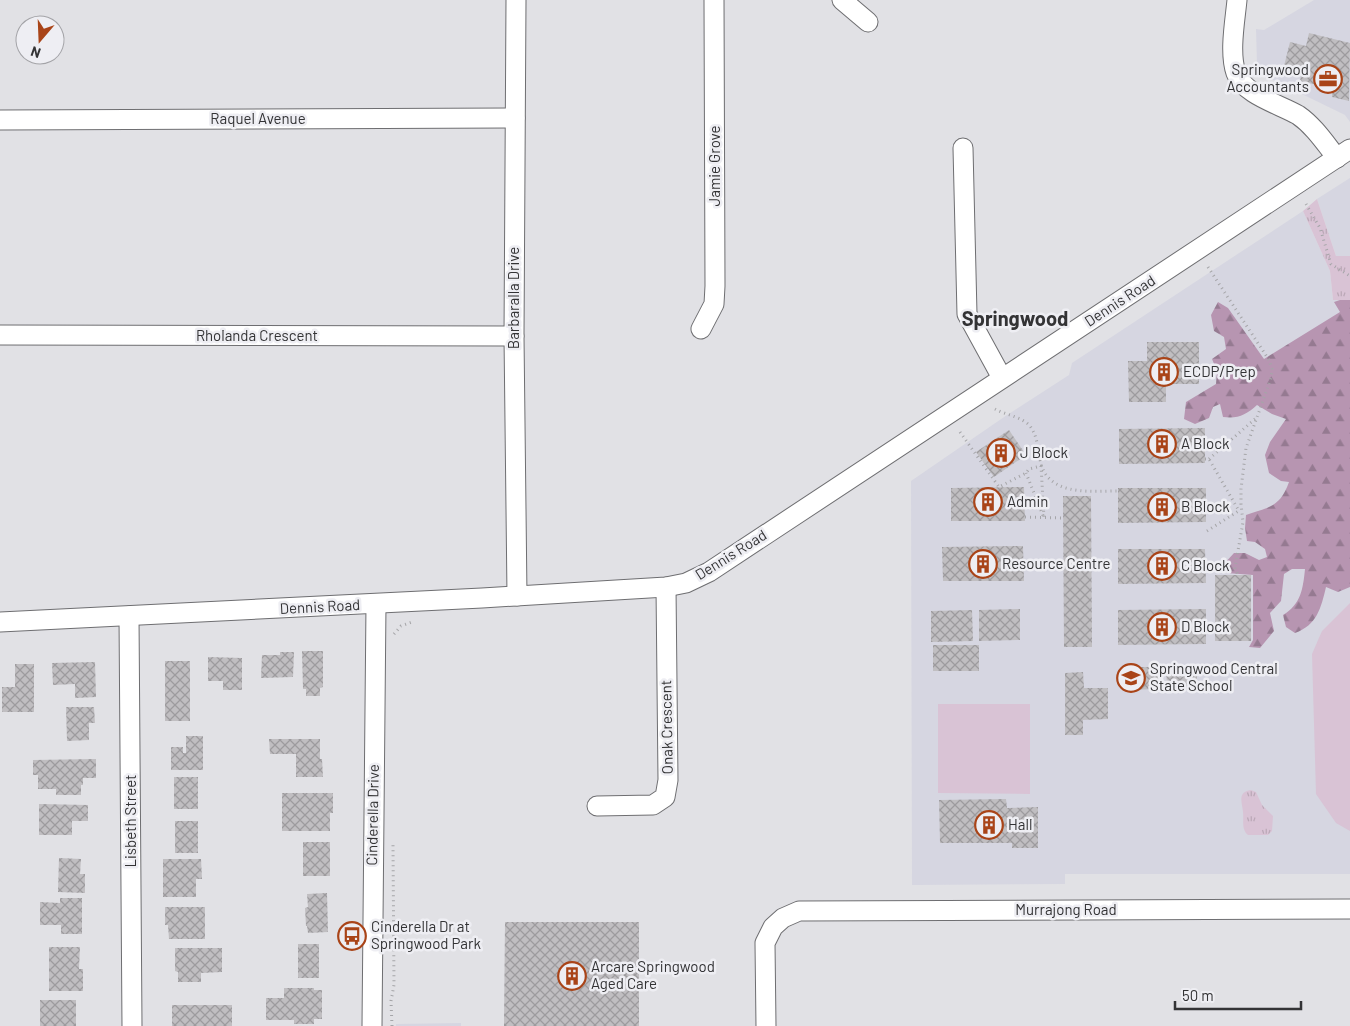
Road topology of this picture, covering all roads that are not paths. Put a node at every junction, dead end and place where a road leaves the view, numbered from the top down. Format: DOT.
graph roads {
  1 [pos="516,0"];
  2 [pos="714,0"];
  3 [pos="842,0"];
  4 [pos="1237,0"];
  5 [pos="868,22"];
  6 [pos="515,118"];
  7 [pos="0,120"];
  8 [pos="963,148"];
  9 [pos="1343,153"];
  10 [pos="701,329"];
  11 [pos="0,335"];
  12 [pos="514,336"];
  13 [pos="1002,378"];
  14 [pos="666,587"];
  15 [pos="517,596"];
  16 [pos="376,604"];
  17 [pos="129,616"];
  18 [pos="0,622"];
  19 [pos="597,806"];
  20 [pos="1350,909"];
  21 [pos="132,1026"];
  22 [pos="372,1026"];
  23 [pos="766,1026"];
  1 -- 6 [label="street, Barbaralla Drive"];
  2 -- 10 [label="street, Jamie Grove"];
  3 -- 5 [label="street"];
  4 -- 9 [label="street"];
  6 -- 7 [label="street, Raquel Avenue"];
  6 -- 12 [label="street, Barbaralla Drive"];
  8 -- 13 [label="street"];
  9 -- 13 [label="street, Dennis Road"];
  11 -- 12 [label="street, Rholanda Crescent"];
  12 -- 15 [label="street, Barbaralla Drive"];
  13 -- 14 [label="street, Dennis Road"];
  14 -- 15 [label="street, Dennis Road"];
  14 -- 19 [label="street, Onak Crescent"];
  15 -- 16 [label="street, Dennis Road"];
  16 -- 17 [label="street, Dennis Road"];
  16 -- 22 [label="street, Cinderella Drive"];
  17 -- 18 [label="street, Dennis Road"];
  17 -- 21 [label="street, Lisbeth Street"];
  20 -- 23 [label="street, Murrajong Road"];
}
